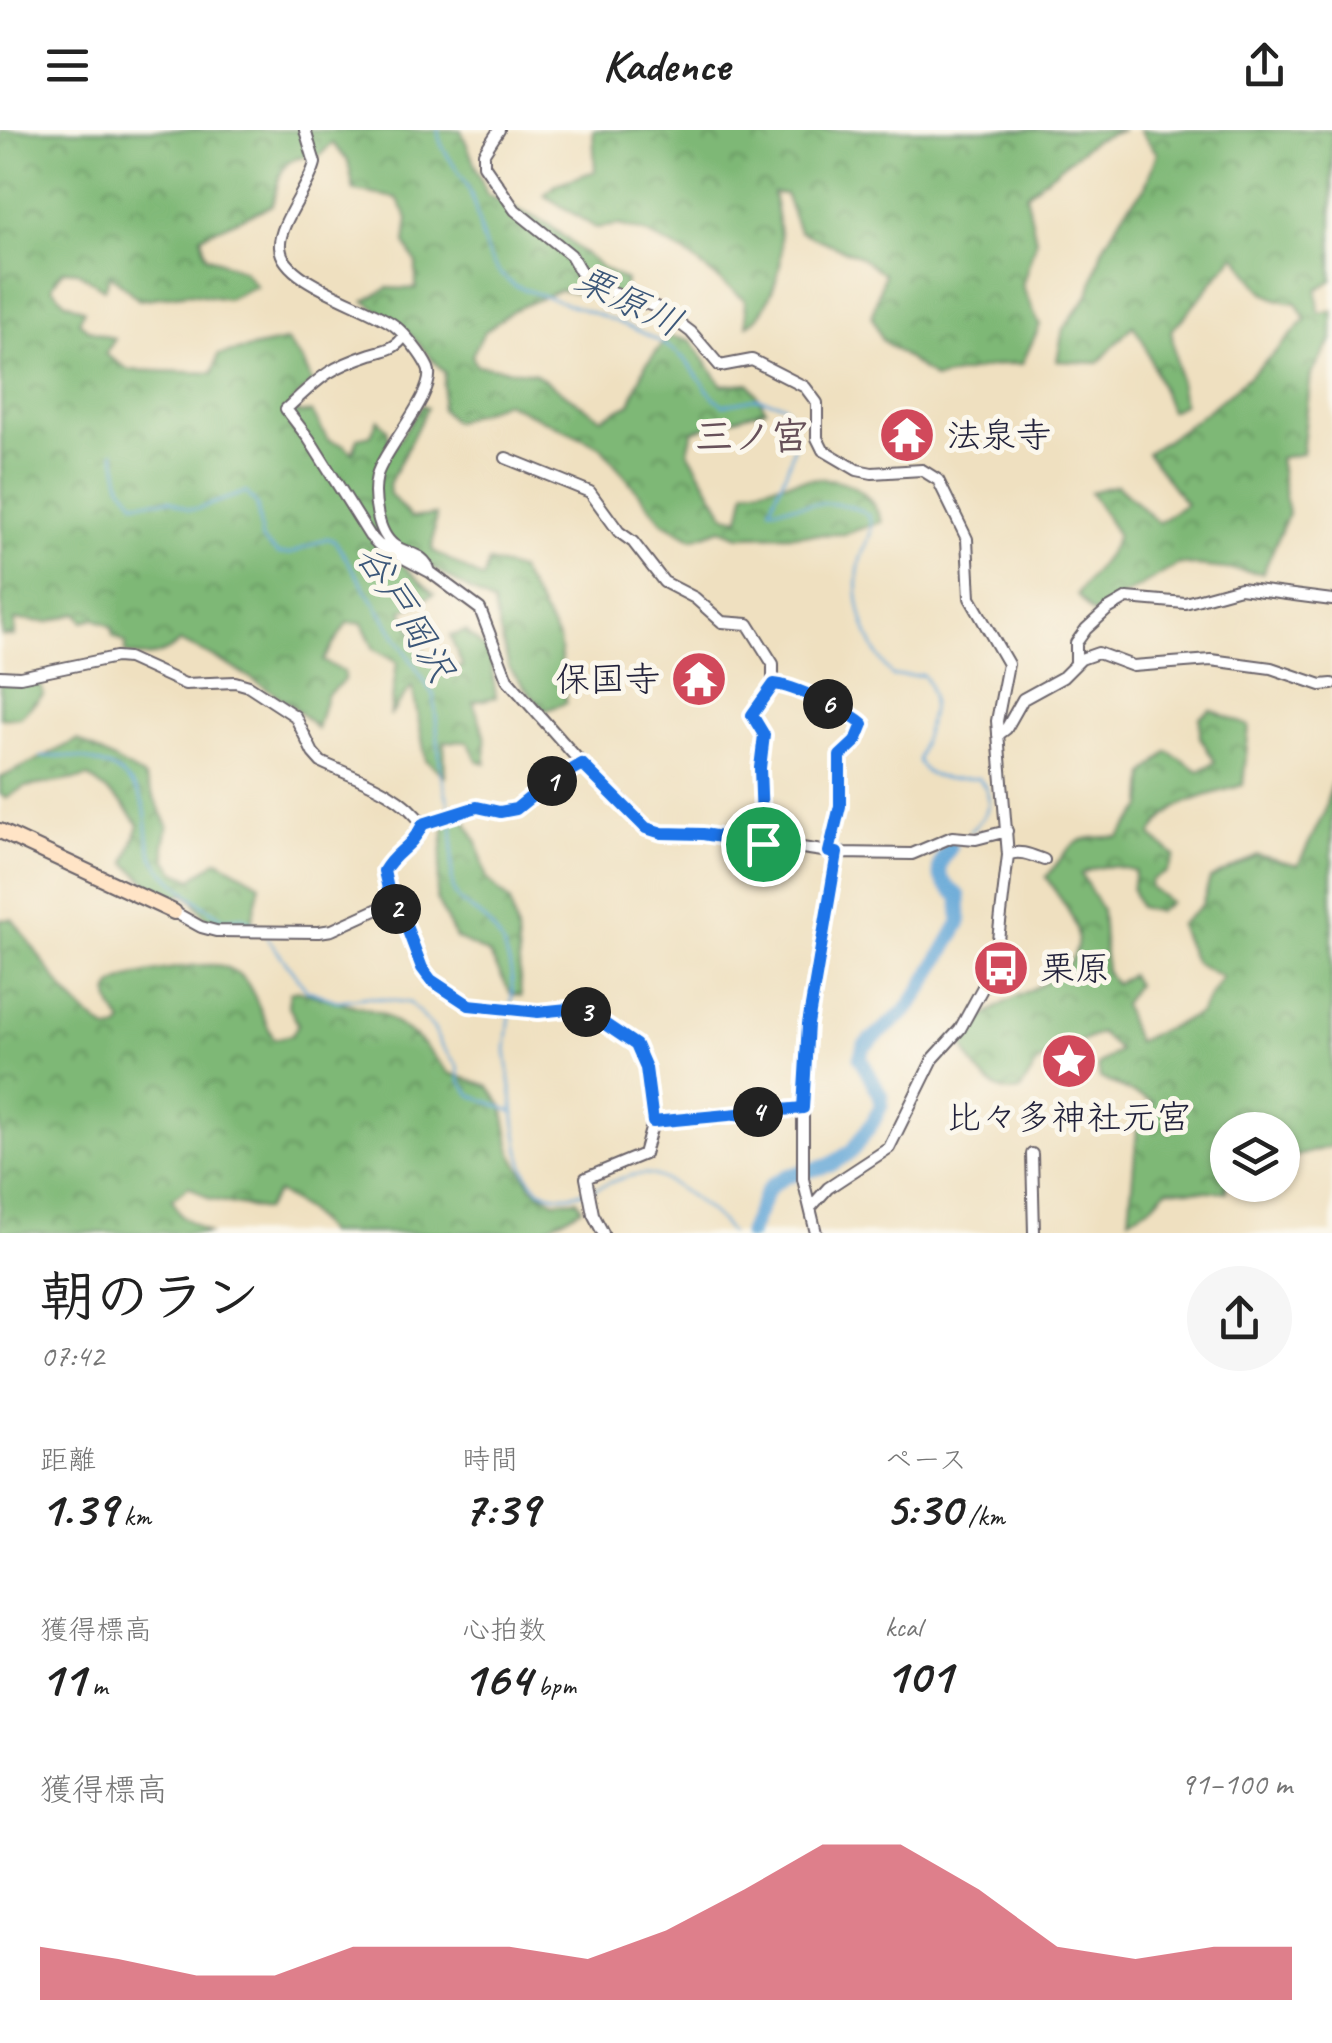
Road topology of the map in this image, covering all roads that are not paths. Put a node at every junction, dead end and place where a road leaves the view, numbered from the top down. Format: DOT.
graph roads {
  1 [pos="305,130"];
  2 [pos="499,130"];
  3 [pos="404,336"];
  4 [pos="506,458"];
  5 [pos="430,572"];
  6 [pos="1332,600"];
  7 [pos="1076,663"];
  8 [pos="0,676"];
  9 [pos="774,684"];
  10 [pos="1332,684"];
  11 [pos="998,735"];
  12 [pos="582,764"];
  13 [pos="423,824"];
  14 [pos="0,831"];
  15 [pos="1007,831"];
  16 [pos="763,844"];
  17 [pos="833,852"];
  18 [pos="1008,855"];
  19 [pos="1044,860"];
  20 [pos="391,902"];
  21 [pos="174,912"];
  22 [pos="803,1108"];
  23 [pos="653,1122"];
  24 [pos="1032,1154"];
  25 [pos="810,1208"];
  26 [pos="603,1233"];
  27 [pos="816,1233"];
  28 [pos="1034,1233"];
  1 -- 3 [label="street"];
  2 -- 11 [label="street"];
  3 -- 5 [label="street"];
  3 -- 5 [label="street"];
  4 -- 9 [label="street"];
  5 -- 12 [label="street"];
  6 -- 7 [label="street"];
  7 -- 10 [label="street"];
  7 -- 11 [label="street"];
  8 -- 13 [label="street"];
  9 -- 16 [label="street"];
  9 -- 17 [label="street"];
  11 -- 15 [label="street"];
  12 -- 13 [label="street"];
  12 -- 16 [label="street"];
  13 -- 20 [label="street"];
  14 -- 21 [label="street"];
  15 -- 17 [label="street"];
  15 -- 18 [label="street"];
  16 -- 17 [label="street"];
  17 -- 22 [label="street"];
  18 -- 19 [label="street"];
  18 -- 25 [label="street"];
  20 -- 21 [label="street"];
  20 -- 23 [label="street"];
  22 -- 23 [label="street"];
  22 -- 25 [label="street"];
  23 -- 26 [label="street"];
  24 -- 28 [label="street"];
  25 -- 27 [label="street"];
}
